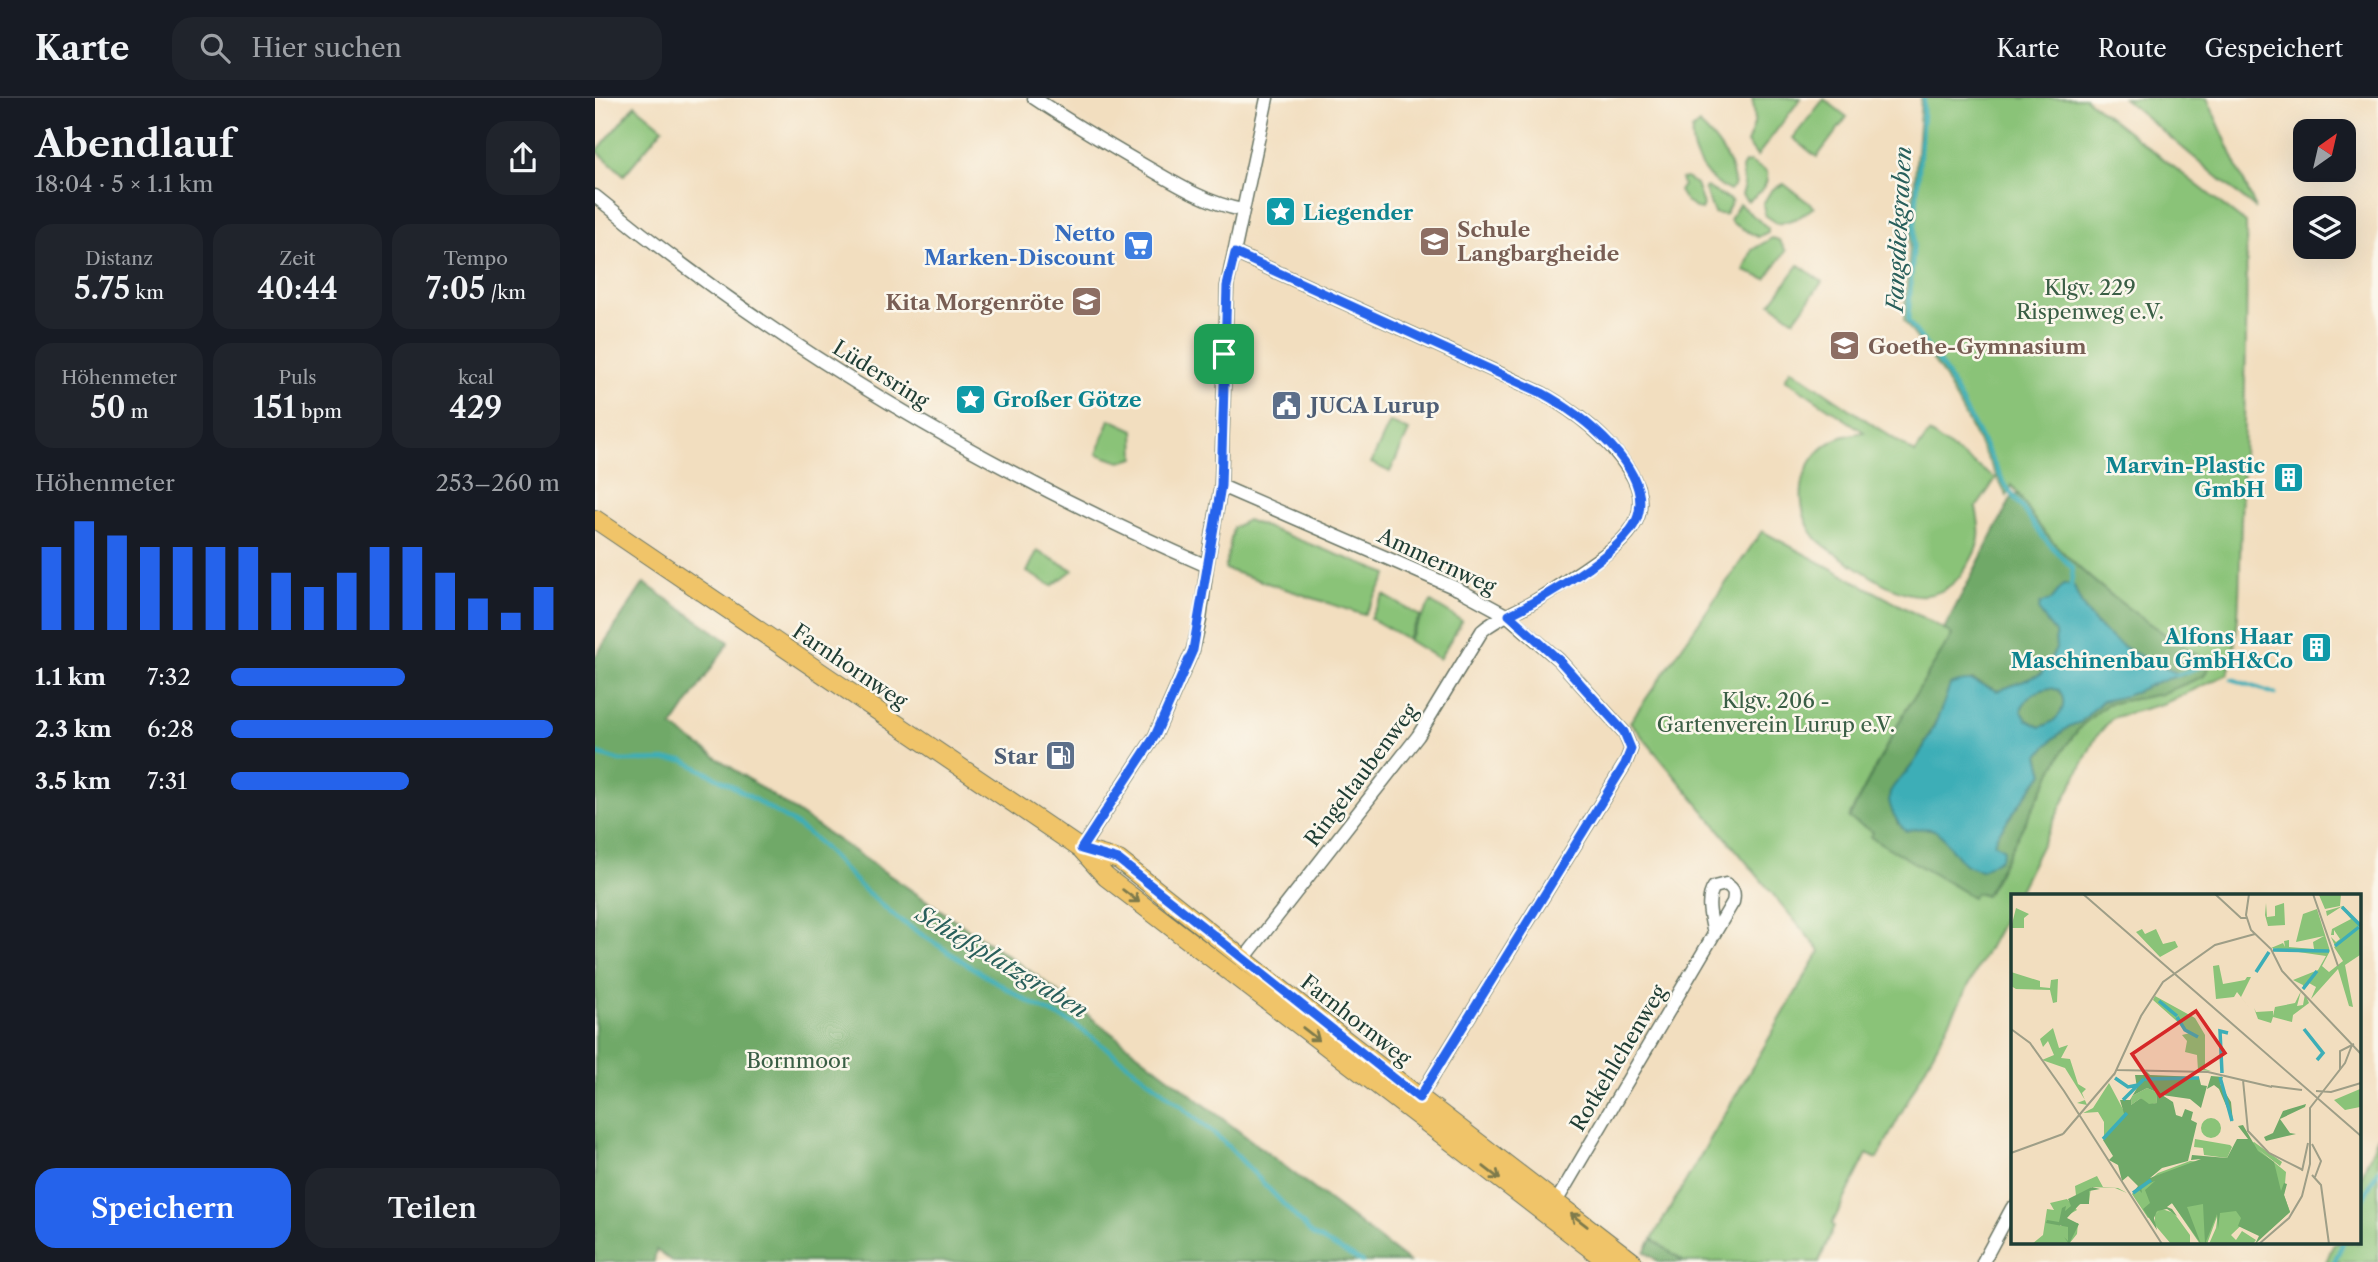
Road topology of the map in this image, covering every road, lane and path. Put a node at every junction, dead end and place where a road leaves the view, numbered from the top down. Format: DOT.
graph roads {
  1 [pos="1034,98"];
  2 [pos="1267,98"];
  3 [pos="595,196"];
  4 [pos="1242,210"];
  5 [pos="1235,253"];
  6 [pos="1221,486"];
  7 [pos="595,519"];
  8 [pos="1207,566"];
  9 [pos="1509,615"];
  10 [pos="1081,849"];
  11 [pos="1714,934"];
  12 [pos="1243,960"];
  13 [pos="1419,1098"];
  14 [pos="1556,1202"];
  15 [pos="2011,1210"];
  16 [pos="1608,1262"];
  17 [pos="1633,1262"];
  18 [pos="1983,1262"];
  1 -- 4 [label="street"];
  2 -- 4 [label="street"];
  3 -- 8 [label="street, Lüdersring"];
  4 -- 5 [label="street"];
  5 -- 6 [label="street"];
  5 -- 9 [label="street, Ringeltaubenweg"];
  6 -- 8 [label="street"];
  6 -- 9 [label="street, Ammernweg"];
  7 -- 10 [label="main road, Farnhornweg"];
  8 -- 10 [label="street"];
  9 -- 12 [label="street, Ringeltaubenweg"];
  9 -- 13 [label="street, Ammernweg"];
  10 -- 12 [label="main road, Farnhornweg"];
  10 -- 16 [label="main road, Farnhornweg, one-way"];
  11 -- 14 [label="street, Rotkehlchenweg"];
  12 -- 13 [label="main road, Farnhornweg"];
  13 -- 14 [label="main road, Farnhornweg"];
  17 -- 14 [label="main road, Farnhornweg, one-way"];
  15 -- 18 [label="street"];
}
